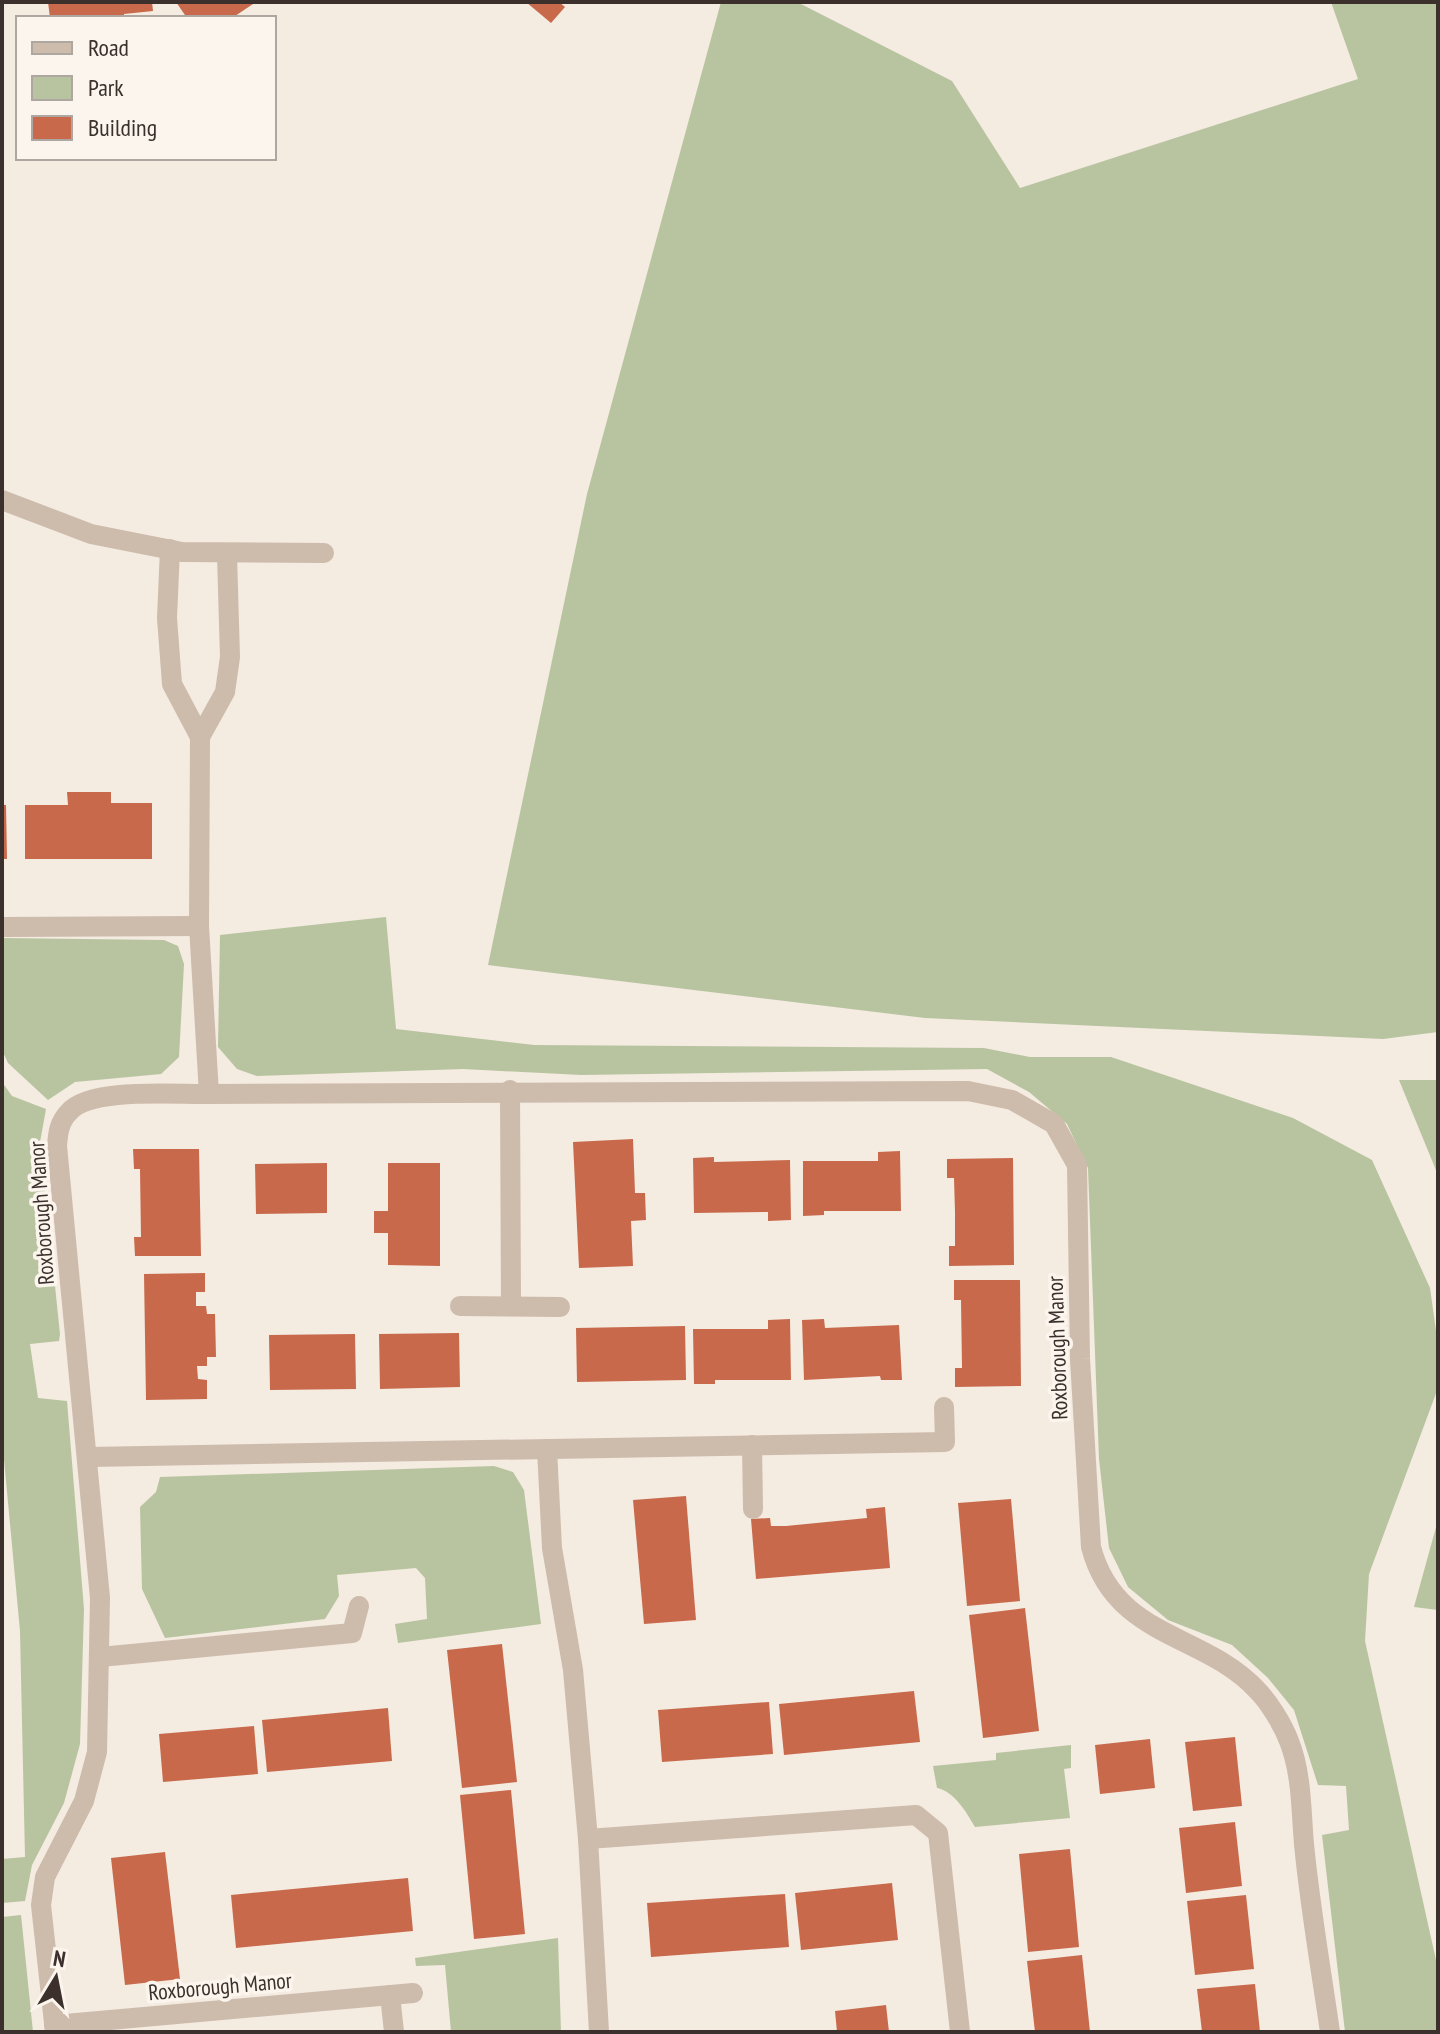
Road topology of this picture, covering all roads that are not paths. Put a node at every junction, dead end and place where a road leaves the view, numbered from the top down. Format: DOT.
graph roads {
  1 [pos="2,500"];
  2 [pos="170,549"];
  3 [pos="324,553"];
  4 [pos="227,555"];
  5 [pos="200,737"];
  6 [pos="199,926"];
  7 [pos="2,927"];
  8 [pos="510,1090"];
  9 [pos="209,1094"];
  10 [pos="460,1306"];
  11 [pos="511,1306"];
  12 [pos="560,1307"];
  13 [pos="944,1407"];
  14 [pos="752,1445"];
  15 [pos="547,1449"];
  16 [pos="89,1457"];
  17 [pos="753,1509"];
  18 [pos="359,1606"];
  19 [pos="100,1657"];
  20 [pos="588,1839"];
  21 [pos="413,1993"];
  22 [pos="390,1995"];
  23 [pos="54,2028"];
  24 [pos="394,2032"];
  25 [pos="599,2032"];
  26 [pos="960,2032"];
  27 [pos="1330,2032"];
  1 -- 2 [label="street"];
  2 -- 4 [label="street"];
  2 -- 5 [label="street"];
  3 -- 4 [label="street"];
  4 -- 5 [label="street"];
  5 -- 6 [label="street"];
  6 -- 7 [label="street"];
  6 -- 9 [label="street"];
  8 -- 9 [label="street, Roxborough Manor"];
  8 -- 11 [label="street"];
  8 -- 27 [label="street, Roxborough Manor"];
  9 -- 16 [label="street, Roxborough Manor"];
  10 -- 11 [label="street"];
  11 -- 12 [label="street"];
  13 -- 14 [label="street"];
  14 -- 15 [label="street"];
  14 -- 17 [label="street"];
  15 -- 16 [label="street"];
  15 -- 20 [label="street"];
  16 -- 19 [label="street, Roxborough Manor"];
  18 -- 19 [label="street"];
  19 -- 23 [label="street, Roxborough Manor"];
  20 -- 25 [label="street"];
  20 -- 26 [label="street"];
  21 -- 22 [label="street, Roxborough Manor"];
  22 -- 23 [label="street, Roxborough Manor"];
  22 -- 24 [label="street"];
}
